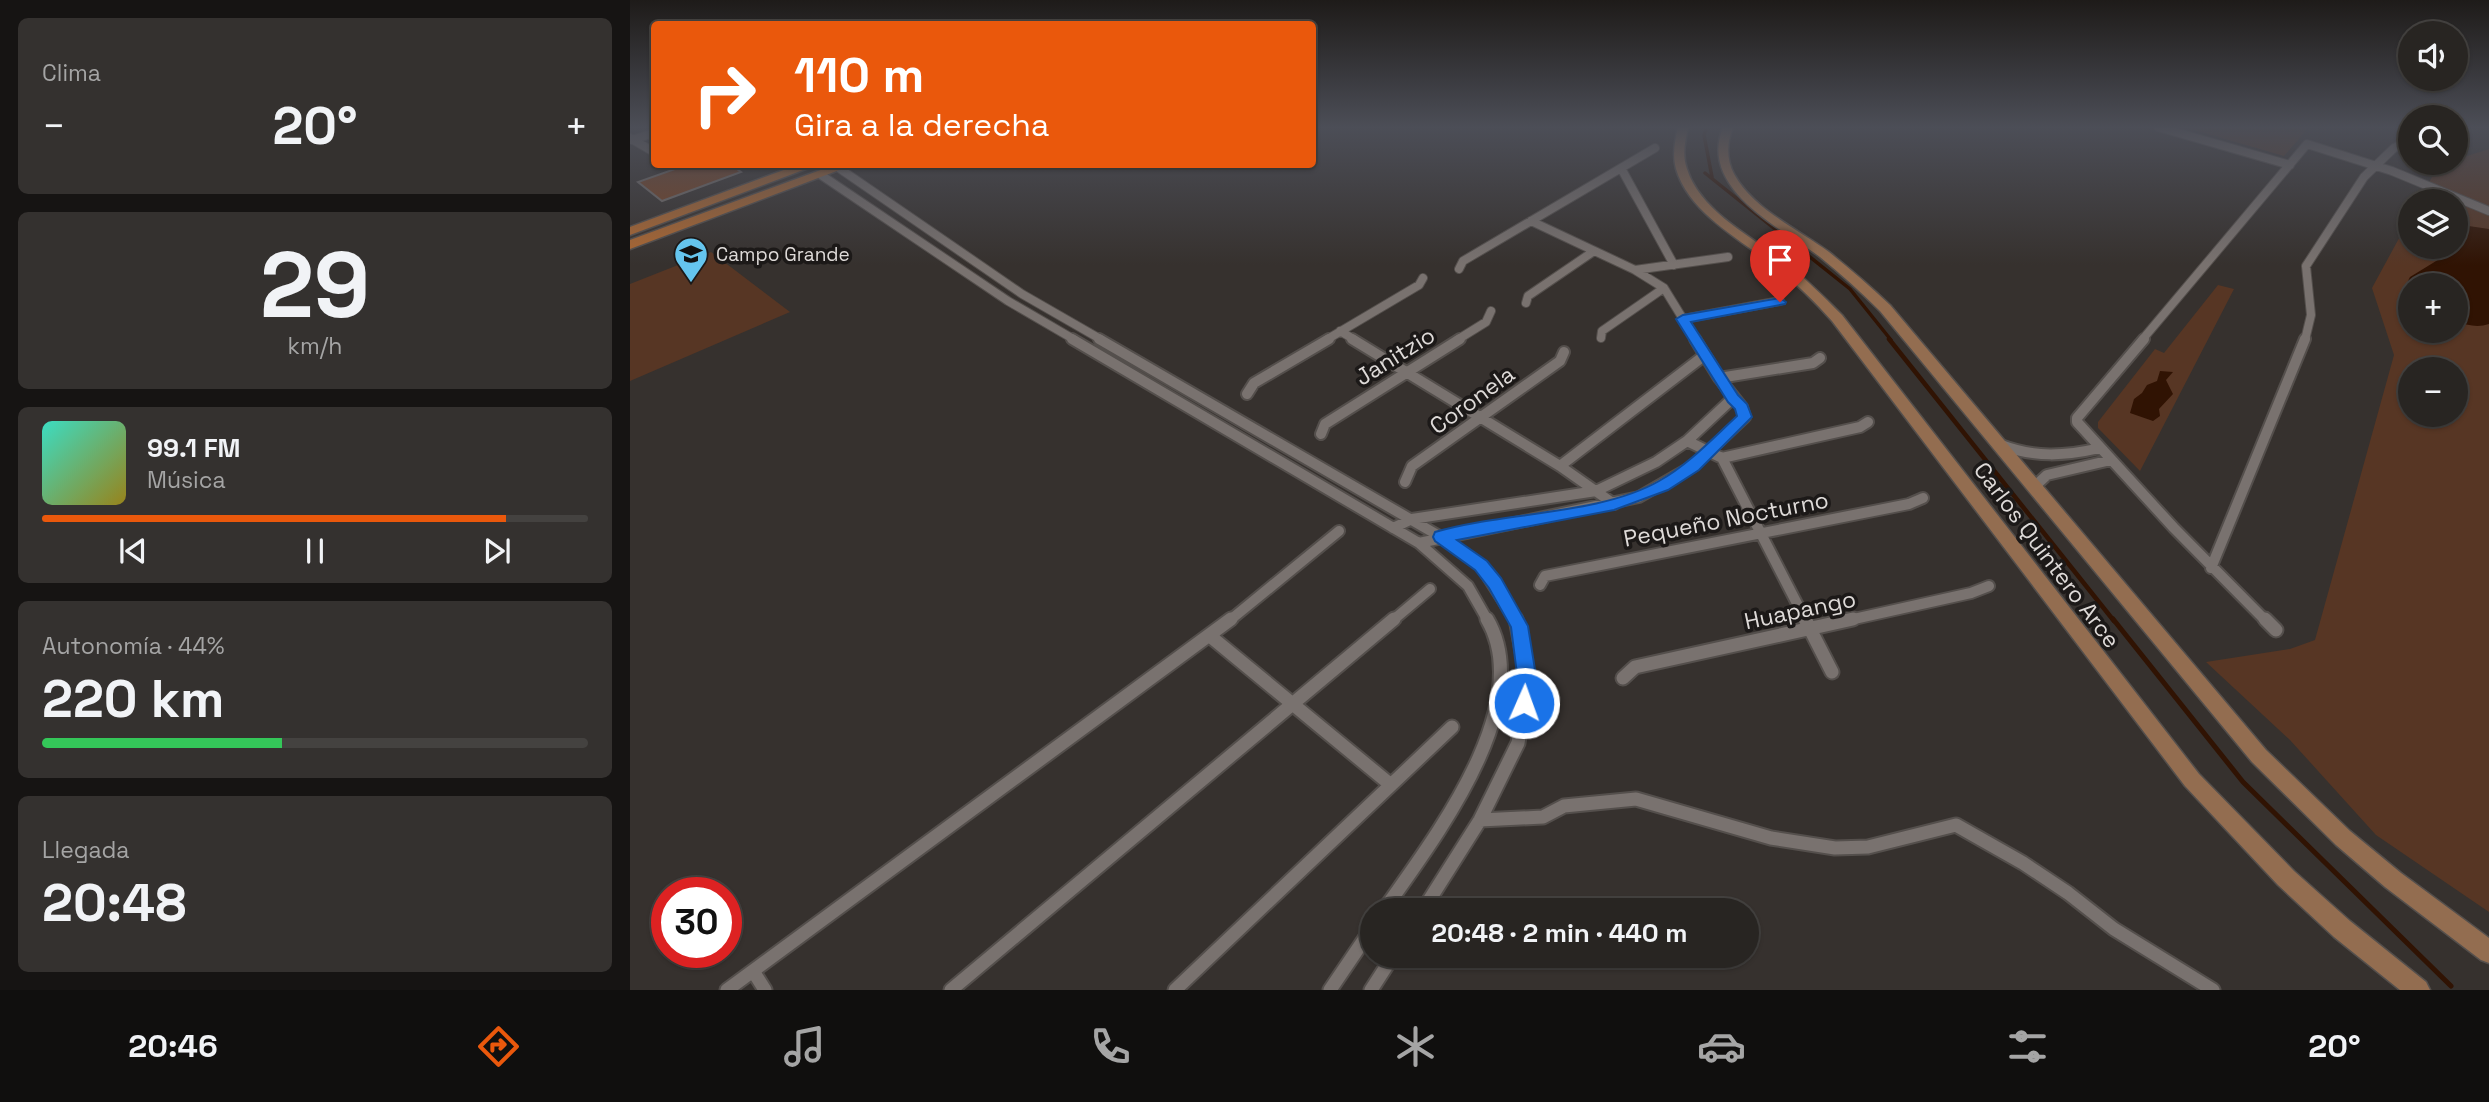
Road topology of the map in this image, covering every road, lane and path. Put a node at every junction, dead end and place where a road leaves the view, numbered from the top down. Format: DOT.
graph roads {
  1 [pos="807,173"];
  2 [pos="809,173"];
  3 [pos="822,173"];
  4 [pos="849,173"];
  5 [pos="856,173"];
  6 [pos="1612,173"];
  7 [pos="1624,173"];
  8 [pos="1684,173"];
  9 [pos="1730,173"];
  10 [pos="2283,173"];
  11 [pos="2367,173"];
  12 [pos="2397,173"];
  13 [pos="855,178"];
  14 [pos="2437,189"];
  15 [pos="2468,200"];
  16 [pos="2468,202"];
  17 [pos="2489,205"];
  18 [pos="2489,211"];
  19 [pos="680,213"];
  20 [pos="1531,221"];
  21 [pos="926,227"];
  22 [pos="630,231"];
  23 [pos="909,234"];
  24 [pos="648,238"];
  25 [pos="630,245"];
  26 [pos="1594,251"];
  27 [pos="1728,257"];
  28 [pos="1674,265"];
  29 [pos="1459,269"];
  30 [pos="1635,271"];
  31 [pos="1423,278"];
  32 [pos="1664,288"];
  33 [pos="1022,294"];
  34 [pos="1009,301"];
  35 [pos="1780,302"];
  36 [pos="1526,303"];
  37 [pos="1491,311"];
  38 [pos="1683,319"];
  39 [pos="1340,331"];
  40 [pos="1601,338"];
  41 [pos="1564,352"];
  42 [pos="1705,355"];
  43 [pos="1820,358"];
  44 [pos="1406,371"];
  45 [pos="1158,373"];
  46 [pos="1719,378"];
  47 [pos="1144,382"];
  48 [pos="1247,394"];
  49 [pos="1733,398"];
  50 [pos="1480,417"];
  51 [pos="1868,422"];
  52 [pos="1321,434"];
  53 [pos="1687,441"];
  54 [pos="1998,443"];
  55 [pos="2100,448"];
  56 [pos="1708,451"];
  57 [pos="2062,456"];
  58 [pos="1722,458"];
  59 [pos="2110,460"];
  60 [pos="1560,466"];
  61 [pos="2073,468"];
  62 [pos="1405,482"];
  63 [pos="2034,487"];
  64 [pos="1596,491"];
  65 [pos="1923,498"];
  66 [pos="1614,504"];
  67 [pos="1412,519"];
  68 [pos="1393,528"];
  69 [pos="1339,531"];
  70 [pos="1761,534"];
  71 [pos="1441,537"];
  72 [pos="1419,543"];
  73 [pos="2211,568"];
  74 [pos="1539,584"];
  75 [pos="1989,586"];
  76 [pos="1430,589"];
  77 [pos="1811,629"];
  78 [pos="2276,630"];
  79 [pos="1210,636"];
  80 [pos="1832,672"];
  81 [pos="1623,678"];
  82 [pos="1294,706"];
  83 [pos="1452,727"];
  84 [pos="1391,785"];
  85 [pos="1480,820"];
  86 [pos="1392,898"];
  87 [pos="1431,898"];
  88 [pos="1360,946"];
  89 [pos="2489,952"];
  90 [pos="1385,968"];
  91 [pos="753,971"];
  92 [pos="727,990"];
  93 [pos="765,990"];
  94 [pos="951,990"];
  95 [pos="1175,990"];
  96 [pos="1331,990"];
  97 [pos="1371,990"];
  98 [pos="2213,990"];
  99 [pos="2418,990"];
  1 -- 19 [label="main road"];
  2 -- 24 [label="main road"];
  3 -- 23 [label="street"];
  4 -- 13 [label="street"];
  5 -- 13 [label="main road"];
  6 -- 20 [label="street"];
  7 -- 28 [label="street"];
  8 -- 99 [label="main road, Carlos Quintero Arce"];
  9 -- 54 [label="main road, Carlos Quintero Arce"];
  10 -- 55 [label="street"];
  11 -- 73 [label="street"];
  12 -- 14 [label="street"];
  13 -- 21 [label="street"];
  15 -- 17 [label="street"];
  16 -- 18 [label="street"];
  19 -- 22 [label="main road"];
  19 -- 24 [label="main road"];
  20 -- 26 [label="street"];
  20 -- 29 [label="street"];
  21 -- 23 [label="street"];
  21 -- 33 [label="street"];
  23 -- 34 [label="street"];
  24 -- 25 [label="main road"];
  26 -- 30 [label="street"];
  26 -- 36 [label="street"];
  27 -- 28 [label="street"];
  28 -- 30 [label="street"];
  30 -- 32 [label="street"];
  31 -- 39 [label="street"];
  32 -- 38 [label="street"];
  32 -- 40 [label="street"];
  33 -- 34 [label="street"];
  33 -- 45 [label="street"];
  34 -- 47 [label="street"];
  35 -- 38 [label="street"];
  37 -- 44 [label="street, Janitzio"];
  38 -- 42 [label="street"];
  39 -- 44 [label="street"];
  39 -- 48 [label="street"];
  41 -- 50 [label="street, Coronela"];
  42 -- 46 [label="street"];
  42 -- 60 [label="street"];
  43 -- 46 [label="street"];
  44 -- 50 [label="street"];
  44 -- 52 [label="street, Janitzio"];
  45 -- 47 [label="street"];
  45 -- 67 [label="street"];
  46 -- 49 [label="street"];
  47 -- 68 [label="street"];
  49 -- 53 [label="street"];
  49 -- 56 [label="street"];
  50 -- 60 [label="street"];
  50 -- 62 [label="street, Coronela"];
  51 -- 58 [label="street"];
  53 -- 56 [label="street"];
  53 -- 64 [label="street"];
  54 -- 57 [label="street"];
  54 -- 63 [label="main road, Carlos Quintero Arce"];
  55 -- 57 [label="street"];
  55 -- 59 [label="street"];
  56 -- 58 [label="street"];
  56 -- 66 [label="street"];
  57 -- 61 [label="street"];
  58 -- 70 [label="street"];
  59 -- 61 [label="street"];
  59 -- 73 [label="street"];
  60 -- 64 [label="street"];
  61 -- 63 [label="street"];
  63 -- 89 [label="main road, Carlos Quintero Arce"];
  64 -- 66 [label="street"];
  64 -- 67 [label="street"];
  65 -- 70 [label="street, Pequeño Nocturno"];
  66 -- 71 [label="street"];
  67 -- 68 [label="street"];
  67 -- 71 [label="street"];
  68 -- 72 [label="street"];
  69 -- 79 [label="street"];
  70 -- 74 [label="street, Pequeño Nocturno"];
  70 -- 77 [label="street"];
  71 -- 72 [label="street"];
  71 -- 85 [label="street"];
  72 -- 86 [label="street"];
  73 -- 78 [label="street"];
  75 -- 77 [label="street, Huapango"];
  76 -- 82 [label="street"];
  77 -- 80 [label="street"];
  77 -- 81 [label="street, Huapango"];
  79 -- 82 [label="street"];
  79 -- 91 [label="street"];
  82 -- 84 [label="street"];
  82 -- 94 [label="street"];
  83 -- 84 [label="street"];
  84 -- 95 [label="street"];
  85 -- 87 [label="street"];
  85 -- 98 [label="street"];
  88 -- 96 [label="street"];
  90 -- 97 [label="street"];
  91 -- 92 [label="street"];
  91 -- 93 [label="street"];
}
